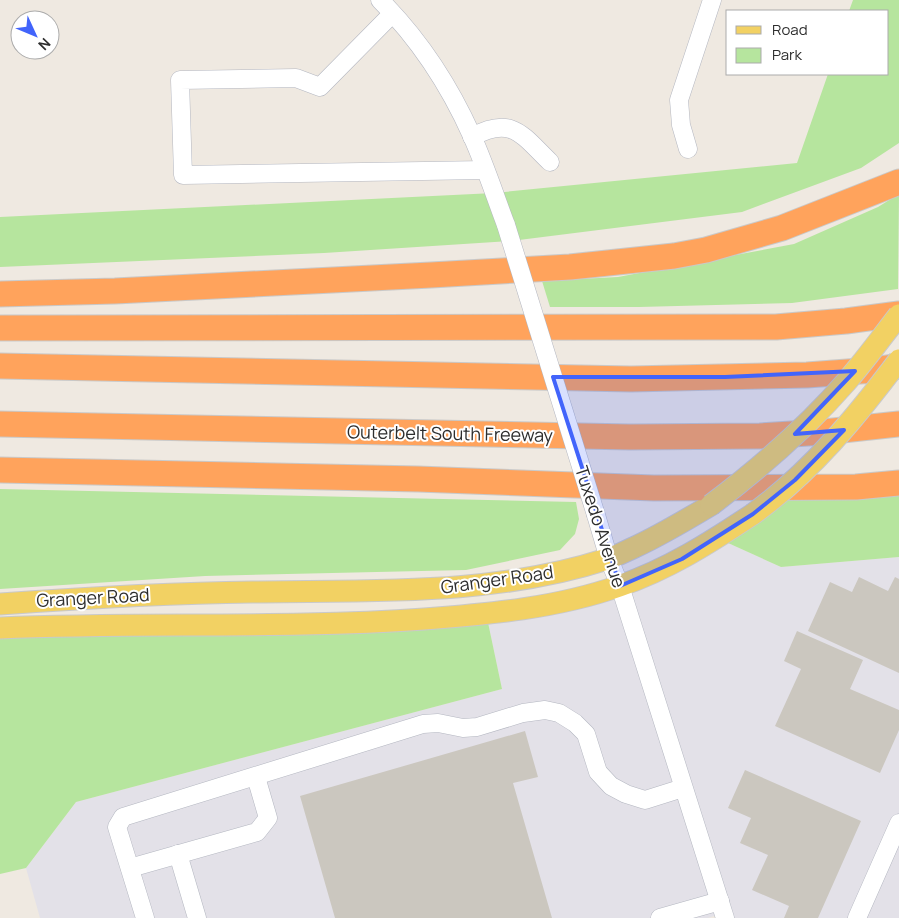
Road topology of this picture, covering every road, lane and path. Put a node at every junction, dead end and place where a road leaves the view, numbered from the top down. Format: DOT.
graph roads {
  1 [pos="380,0"];
  2 [pos="712,0"];
  3 [pos="392,14"];
  4 [pos="472,137"];
  5 [pos="688,149"];
  6 [pos="550,162"];
  7 [pos="485,170"];
  8 [pos="899,182"];
  9 [pos="0,294"];
  10 [pos="899,314"];
  11 [pos="0,328"];
  12 [pos="899,360"];
  13 [pos="0,366"];
  14 [pos="899,366"];
  15 [pos="0,424"];
  16 [pos="899,424"];
  17 [pos="0,470"];
  18 [pos="899,483"];
  19 [pos="609,559"];
  20 [pos="620,586"];
  21 [pos="0,604"];
  22 [pos="0,628"];
  23 [pos="256,776"];
  24 [pos="683,788"];
  25 [pos="899,824"];
  26 [pos="178,854"];
  27 [pos="130,868"];
  28 [pos="720,901"];
  29 [pos="145,918"];
  30 [pos="197,918"];
  31 [pos="660,918"];
  32 [pos="725,918"];
  33 [pos="857,918"];
  1 -- 3 [label="street, Tuxedo Avenue"];
  2 -- 5 [label="street"];
  3 -- 4 [label="street, Tuxedo Avenue"];
  3 -- 7 [label="street"];
  4 -- 6 [label="street"];
  4 -- 7 [label="street, Tuxedo Avenue"];
  7 -- 19 [label="street, Tuxedo Avenue, bridge"];
  8 -- 9 [label="highway"];
  10 -- 11 [label="highway"];
  10 -- 19 [label="main road, Granger Road, bridge"];
  12 -- 20 [label="main road, Granger Road, bridge"];
  13 -- 14 [label="highway"];
  15 -- 16 [label="highway, Outerbelt South Freeway"];
  17 -- 18 [label="highway"];
  19 -- 20 [label="street, Tuxedo Avenue"];
  19 -- 21 [label="main road, Granger Road"];
  20 -- 22 [label="main road, Granger Road"];
  20 -- 24 [label="street, Tuxedo Avenue"];
  23 -- 24 [label="street"];
  23 -- 26 [label="street"];
  23 -- 27 [label="street"];
  24 -- 28 [label="street, Tuxedo Avenue"];
  25 -- 33 [label="street"];
  26 -- 27 [label="street"];
  26 -- 30 [label="street"];
  27 -- 29 [label="street"];
  28 -- 31 [label="street"];
  28 -- 32 [label="street, Tuxedo Avenue"];
}
